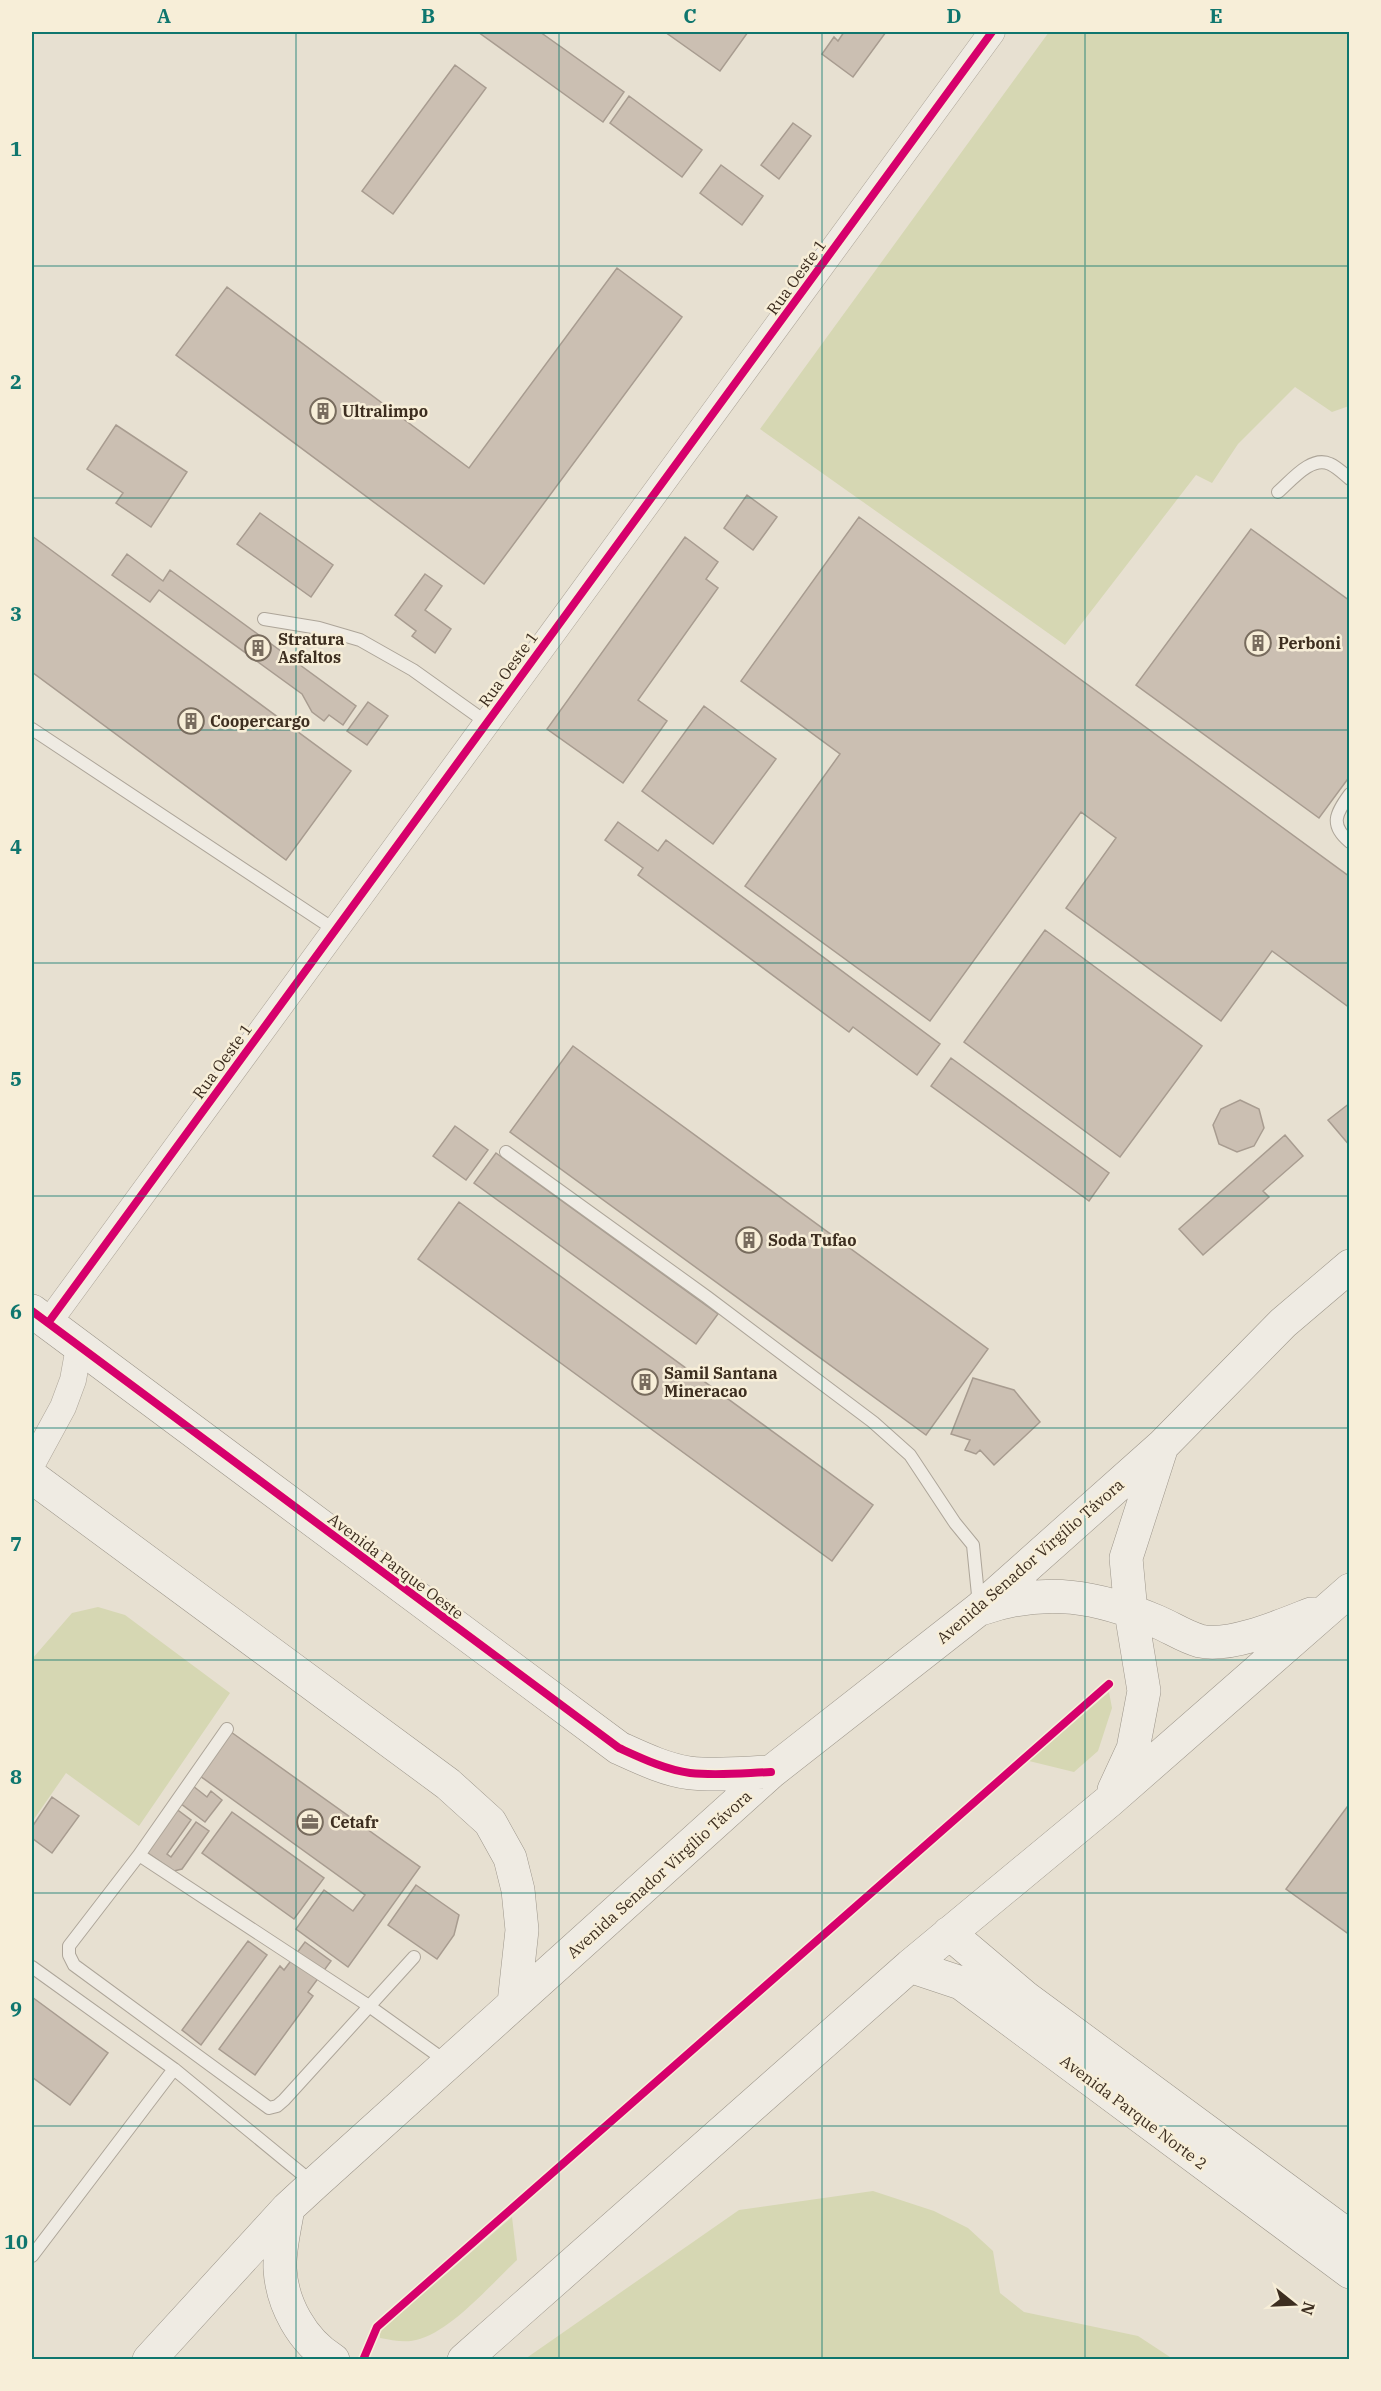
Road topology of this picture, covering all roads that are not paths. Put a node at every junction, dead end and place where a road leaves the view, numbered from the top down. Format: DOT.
graph roads {
  1 [pos="992,32"];
  2 [pos="1350,479"];
  3 [pos="1278,492"];
  4 [pos="264,619"];
  5 [pos="486,722"];
  6 [pos="32,729"];
  7 [pos="1350,794"];
  8 [pos="1350,842"];
  9 [pos="335,930"];
  10 [pos="506,1152"];
  11 [pos="1350,1266"];
  12 [pos="40,1317"];
  13 [pos="79,1347"];
  14 [pos="1163,1445"];
  15 [pos="32,1464"];
  16 [pos="32,1477"];
  17 [pos="1341,1598"];
  18 [pos="979,1609"];
  19 [pos="1131,1612"];
  20 [pos="227,1729"];
  21 [pos="771,1772"];
  22 [pos="1108,1802"];
  23 [pos="138,1855"];
  24 [pos="949,1933"];
  25 [pos="414,1957"];
  26 [pos="32,1966"];
  27 [pos="910,1966"];
  28 [pos="514,2003"];
  29 [pos="369,2006"];
  30 [pos="448,2063"];
  31 [pos="174,2069"];
  32 [pos="314,2184"];
  33 [pos="288,2208"];
  34 [pos="1350,2237"];
  35 [pos="32,2256"];
  36 [pos="1350,2272"];
  37 [pos="149,2360"];
  38 [pos="333,2360"];
  39 [pos="464,2360"];
  1 -- 5 [label="street, Rua Oeste 1"];
  2 -- 3 [label="lane"];
  4 -- 5 [label="lane"];
  5 -- 9 [label="street, Rua Oeste 1"];
  6 -- 9 [label="lane"];
  7 -- 8 [label="lane"];
  9 -- 12 [label="street, Rua Oeste 1"];
  10 -- 18 [label="lane"];
  11 -- 14 [label="main road, Avenida Senador Virgílio Távora"];
  12 -- 13 [label="main road, Avenida Parque Oeste"];
  13 -- 15 [label="street"];
  13 -- 21 [label="main road, Avenida Parque Oeste"];
  14 -- 18 [label="main road, Avenida Senador Virgílio Távora"];
  14 -- 19 [label="main road"];
  16 -- 28 [label="main road"];
  17 -- 19 [label="main road"];
  17 -- 22 [label="main road"];
  18 -- 19 [label="main road"];
  18 -- 21 [label="main road, Avenida Senador Virgílio Távora"];
  19 -- 22 [label="main road"];
  20 -- 23 [label="lane"];
  21 -- 28 [label="main road, Avenida Senador Virgílio Távora"];
  22 -- 24 [label="main road"];
  23 -- 29 [label="lane"];
  23 -- 29 [label="lane"];
  24 -- 27 [label="main road"];
  24 -- 34 [label="main road, Avenida Parque Norte 2"];
  25 -- 29 [label="lane"];
  26 -- 31 [label="lane"];
  27 -- 36 [label="main road, Avenida Parque Norte 2"];
  27 -- 39 [label="main road"];
  28 -- 30 [label="main road, Avenida Senador Virgílio Távora"];
  29 -- 30 [label="lane"];
  30 -- 32 [label="main road, Avenida Senador Virgílio Távora"];
  31 -- 32 [label="lane"];
  31 -- 35 [label="lane"];
  32 -- 33 [label="main road, Avenida Senador Virgílio Távora"];
  33 -- 37 [label="main road, Avenida Senador Virgílio Távora"];
  33 -- 38 [label="main road"];
}
